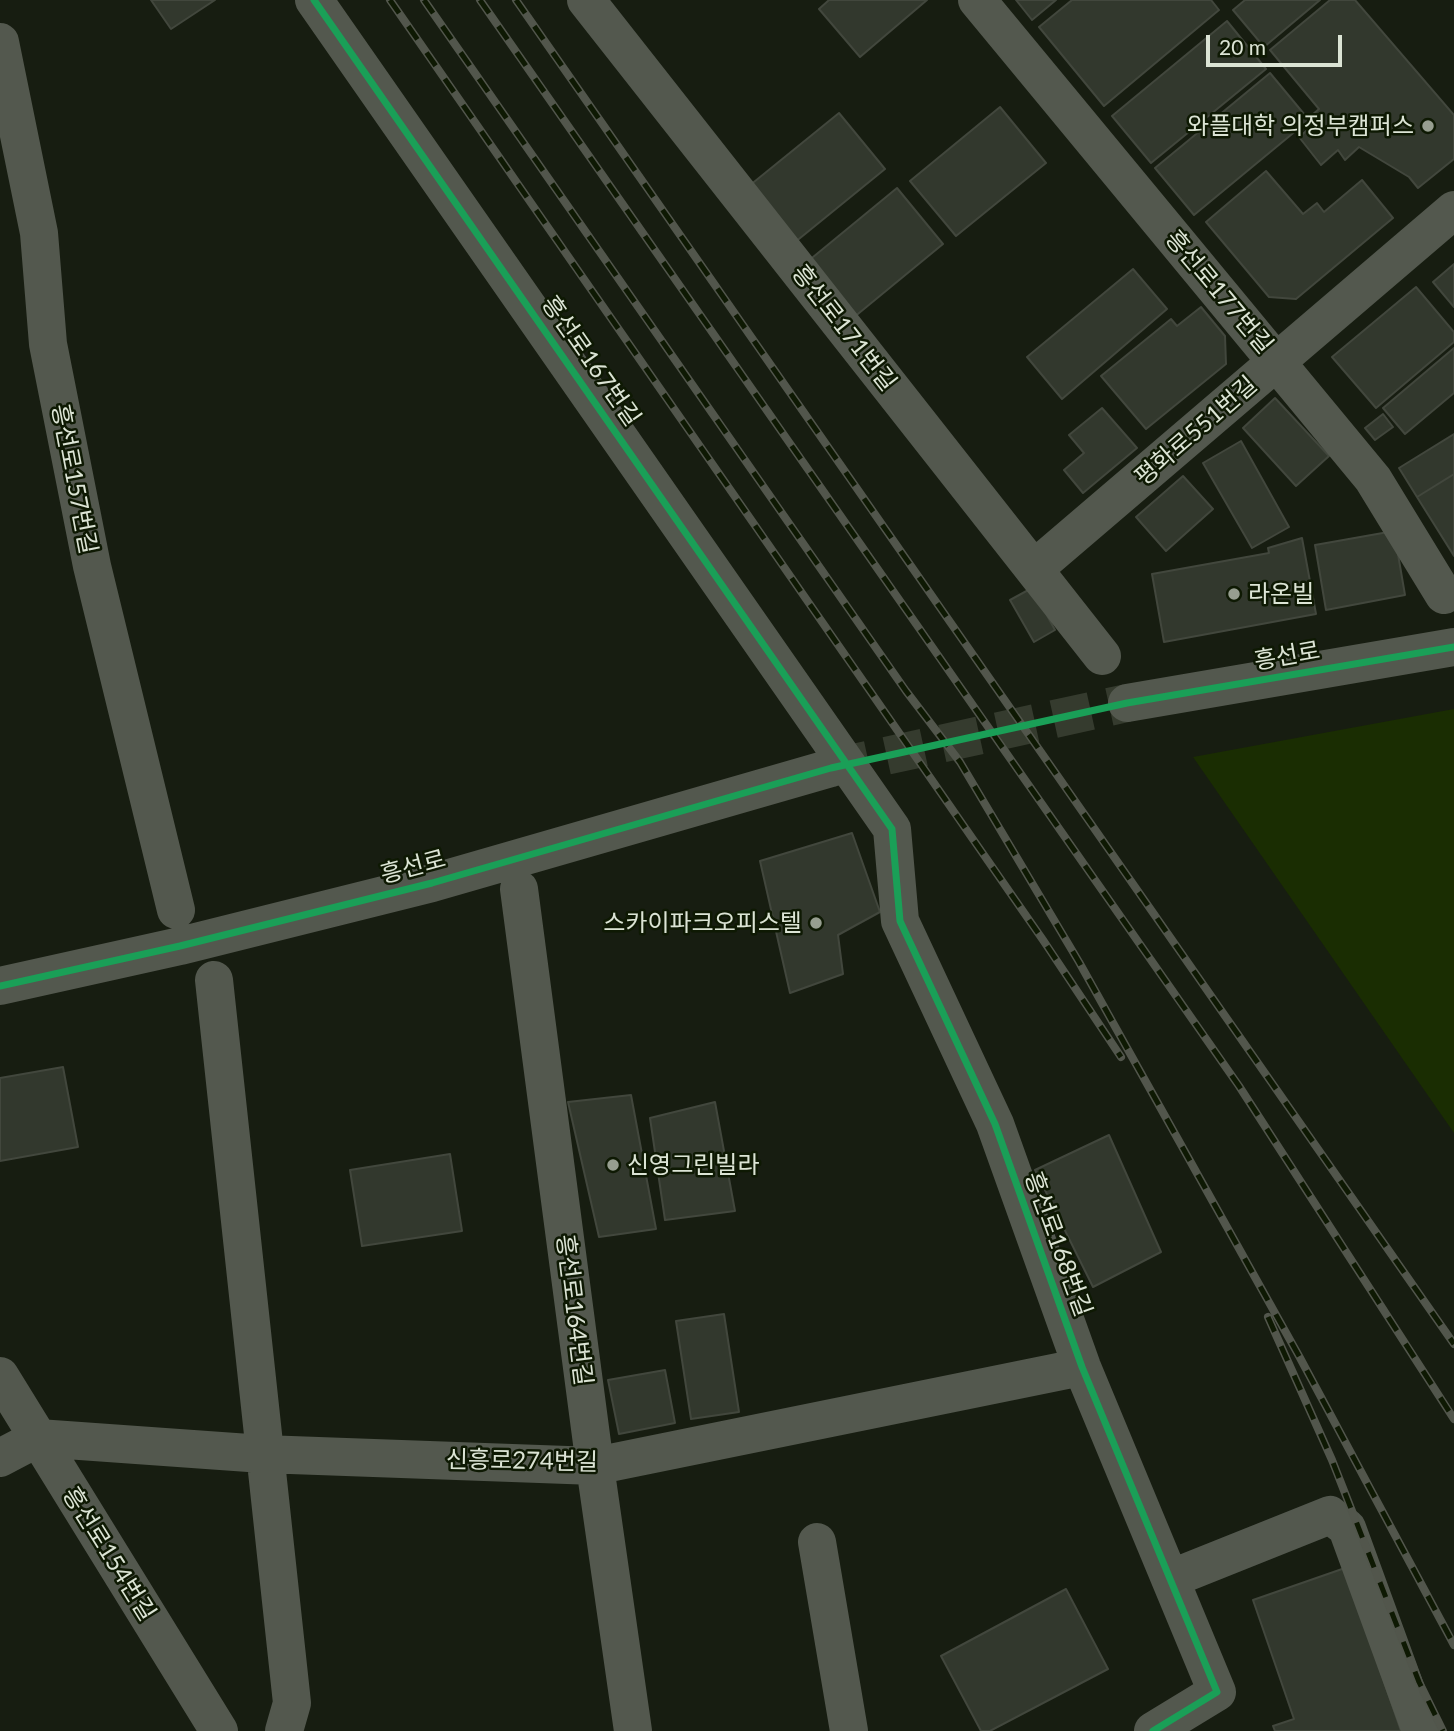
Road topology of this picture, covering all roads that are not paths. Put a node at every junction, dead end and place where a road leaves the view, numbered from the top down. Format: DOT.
graph roads {
  1 [pos="314,0"];
  2 [pos="586,0"];
  3 [pos="977,0"];
  4 [pos="0,42"];
  5 [pos="1454,211"];
  6 [pos="1277,362"];
  7 [pos="1034,569"];
  8 [pos="1444,595"];
  9 [pos="1454,647"];
  10 [pos="1102,656"];
  11 [pos="1127,703"];
  12 [pos="834,756"];
  13 [pos="519,889"];
  14 [pos="176,910"];
  15 [pos="214,980"];
  16 [pos="0,986"];
  17 [pos="1082,1367"];
  18 [pos="0,1376"];
  19 [pos="38,1438"];
  20 [pos="263,1454"];
  21 [pos="0,1458"];
  22 [pos="595,1466"];
  23 [pos="817,1542"];
  24 [pos="1170,1579"];
  25 [pos="1217,1692"];
  26 [pos="219,1731"];
  27 [pos="284,1731"];
  28 [pos="633,1731"];
  29 [pos="849,1731"];
  30 [pos="1153,1731"];
  31 [pos="1209,1731"];
  32 [pos="1421,1731"];
  1 -- 12 [label="street, 흥선로167번길"];
  2 -- 7 [label="street, 흥선로171번길"];
  3 -- 6 [label="street, 흥선로177번길"];
  4 -- 14 [label="street, 흥선로157번길"];
  5 -- 6 [label="street, 평화로551번길"];
  6 -- 7 [label="street, 평화로551번길"];
  6 -- 8 [label="street, 흥선로177번길"];
  7 -- 10 [label="street, 흥선로171번길"];
  9 -- 11 [label="street, 흥선로"];
  12 -- 16 [label="street, 흥선로"];
  12 -- 17 [label="street, 흥선로168번길"];
  13 -- 22 [label="street, 흥선로164번길"];
  15 -- 20 [label="street"];
  17 -- 22 [label="street, 신흥로274번길"];
  17 -- 24 [label="street, 흥선로168번길"];
  18 -- 19 [label="street, 흥선로154번길"];
  19 -- 20 [label="street, 신흥로274번길"];
  19 -- 21 [label="street"];
  19 -- 26 [label="street, 흥선로154번길"];
  20 -- 22 [label="street, 신흥로274번길"];
  20 -- 27 [label="street"];
  22 -- 28 [label="street, 흥선로164번길"];
  23 -- 29 [label="street"];
  24 -- 25 [label="street, 흥선로168번길"];
  24 -- 32 [label="street"];
  25 -- 30 [label="street"];
  25 -- 31 [label="street"];
}
